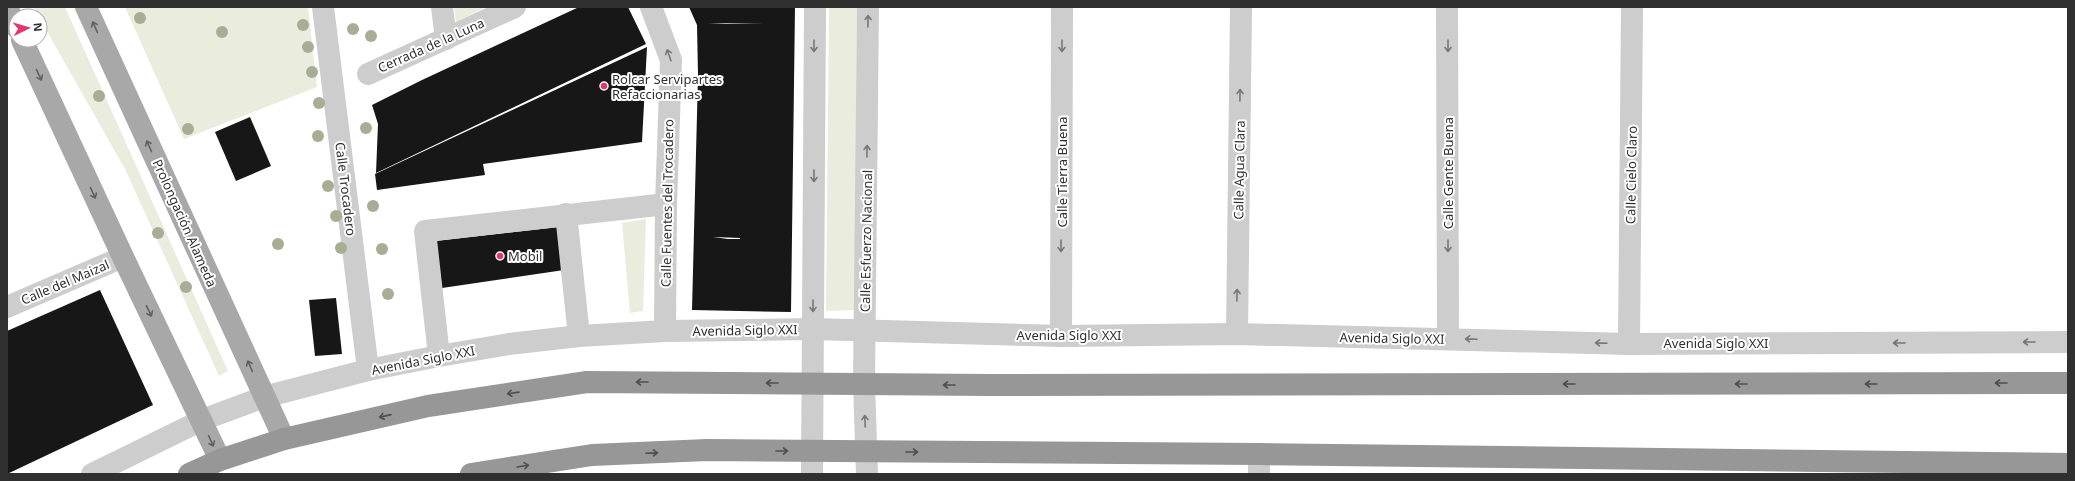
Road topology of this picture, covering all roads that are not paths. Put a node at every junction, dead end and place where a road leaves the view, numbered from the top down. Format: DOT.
graph roads {
  1 [pos="86,7"];
  2 [pos="324,7"];
  3 [pos="442,7"];
  4 [pos="516,7"];
  5 [pos="652,7"];
  6 [pos="815,7"];
  7 [pos="868,7"];
  8 [pos="1062,7"];
  9 [pos="1241,7"];
  10 [pos="1448,7"];
  11 [pos="1632,7"];
  12 [pos="446,38"];
  13 [pos="26,48"];
  14 [pos="368,74"];
  15 [pos="666,204"];
  16 [pos="566,214"];
  17 [pos="123,257"];
  18 [pos="7,307"];
  19 [pos="813,329"];
  20 [pos="866,329"];
  21 [pos="665,331"];
  22 [pos="1237,334"];
  23 [pos="579,336"];
  24 [pos="1061,336"];
  25 [pos="1448,339"];
  26 [pos="2068,342"];
  27 [pos="1629,344"];
  28 [pos="439,356"];
  29 [pos="368,370"];
  30 [pos="811,383"];
  31 [pos="2068,383"];
  32 [pos="864,384"];
  33 [pos="264,397"];
  34 [pos="202,420"];
  35 [pos="284,439"];
  36 [pos="813,451"];
  37 [pos="867,452"];
  38 [pos="220,460"];
  39 [pos="1259,464"];
  40 [pos="2068,464"];
  41 [pos="92,474"];
  42 [pos="189,474"];
  43 [pos="471,474"];
  44 [pos="812,474"];
  45 [pos="867,474"];
  33 -- 1 [label="main road, Prolongación Alameda, one-way"];
  2 -- 29 [label="street, Calle Trocadero"];
  3 -- 12 [label="street"];
  4 -- 12 [label="street, Cerrada de la Luna"];
  15 -- 5 [label="street, Calle Fuentes del Trocadero, one-way"];
  6 -- 19 [label="street, one-way"];
  20 -- 7 [label="street, Calle Esfuerzo Nacional, one-way"];
  8 -- 24 [label="street, Calle Tierra Buena, one-way"];
  22 -- 9 [label="street, Calle Agua Clara, one-way"];
  10 -- 25 [label="street, Calle Gente Buena, one-way"];
  11 -- 27 [label="street, Calle Cielo Claro"];
  12 -- 14 [label="street, Cerrada de la Luna"];
  13 -- 17 [label="main road, one-way"];
  15 -- 16 [label="street"];
  15 -- 21 [label="street, Calle Fuentes del Trocadero"];
  16 -- 23 [label="street"];
  16 -- 28 [label="street"];
  17 -- 18 [label="street, Calle del Maizal"];
  17 -- 34 [label="main road, one-way"];
  19 -- 20 [label="street, Avenida Siglo XXI"];
  19 -- 21 [label="street, Avenida Siglo XXI"];
  19 -- 30 [label="street"];
  20 -- 24 [label="street, Avenida Siglo XXI"];
  20 -- 32 [label="street, Calle Esfuerzo Nacional"];
  21 -- 23 [label="street, Avenida Siglo XXI"];
  22 -- 24 [label="street, Avenida Siglo XXI"];
  22 -- 25 [label="street, Avenida Siglo XXI"];
  23 -- 28 [label="street, Avenida Siglo XXI"];
  27 -- 25 [label="street, Avenida Siglo XXI, one-way"];
  26 -- 27 [label="street, Avenida Siglo XXI, one-way"];
  28 -- 29 [label="street, Avenida Siglo XXI"];
  29 -- 33 [label="street, Avenida Siglo XXI"];
  30 -- 32 [label="highway"];
  30 -- 35 [label="highway, one-way"];
  30 -- 36 [label="street"];
  31 -- 32 [label="highway, one-way"];
  37 -- 32 [label="street, Calle Esfuerzo Nacional, one-way"];
  33 -- 34 [label="street, Avenida Siglo XXI"];
  33 -- 35 [label="main road, Prolongación Alameda"];
  34 -- 38 [label="main road, one-way"];
  34 -- 41 [label="street, Avenida Siglo XXI"];
  35 -- 38 [label="highway"];
  36 -- 37 [label="highway"];
  43 -- 36 [label="highway, one-way"];
  36 -- 44 [label="street"];
  37 -- 39 [label="highway, one-way"];
  37 -- 45 [label="street, Calle Esfuerzo Nacional"];
  38 -- 42 [label="highway"];
  39 -- 40 [label="highway"];
}
